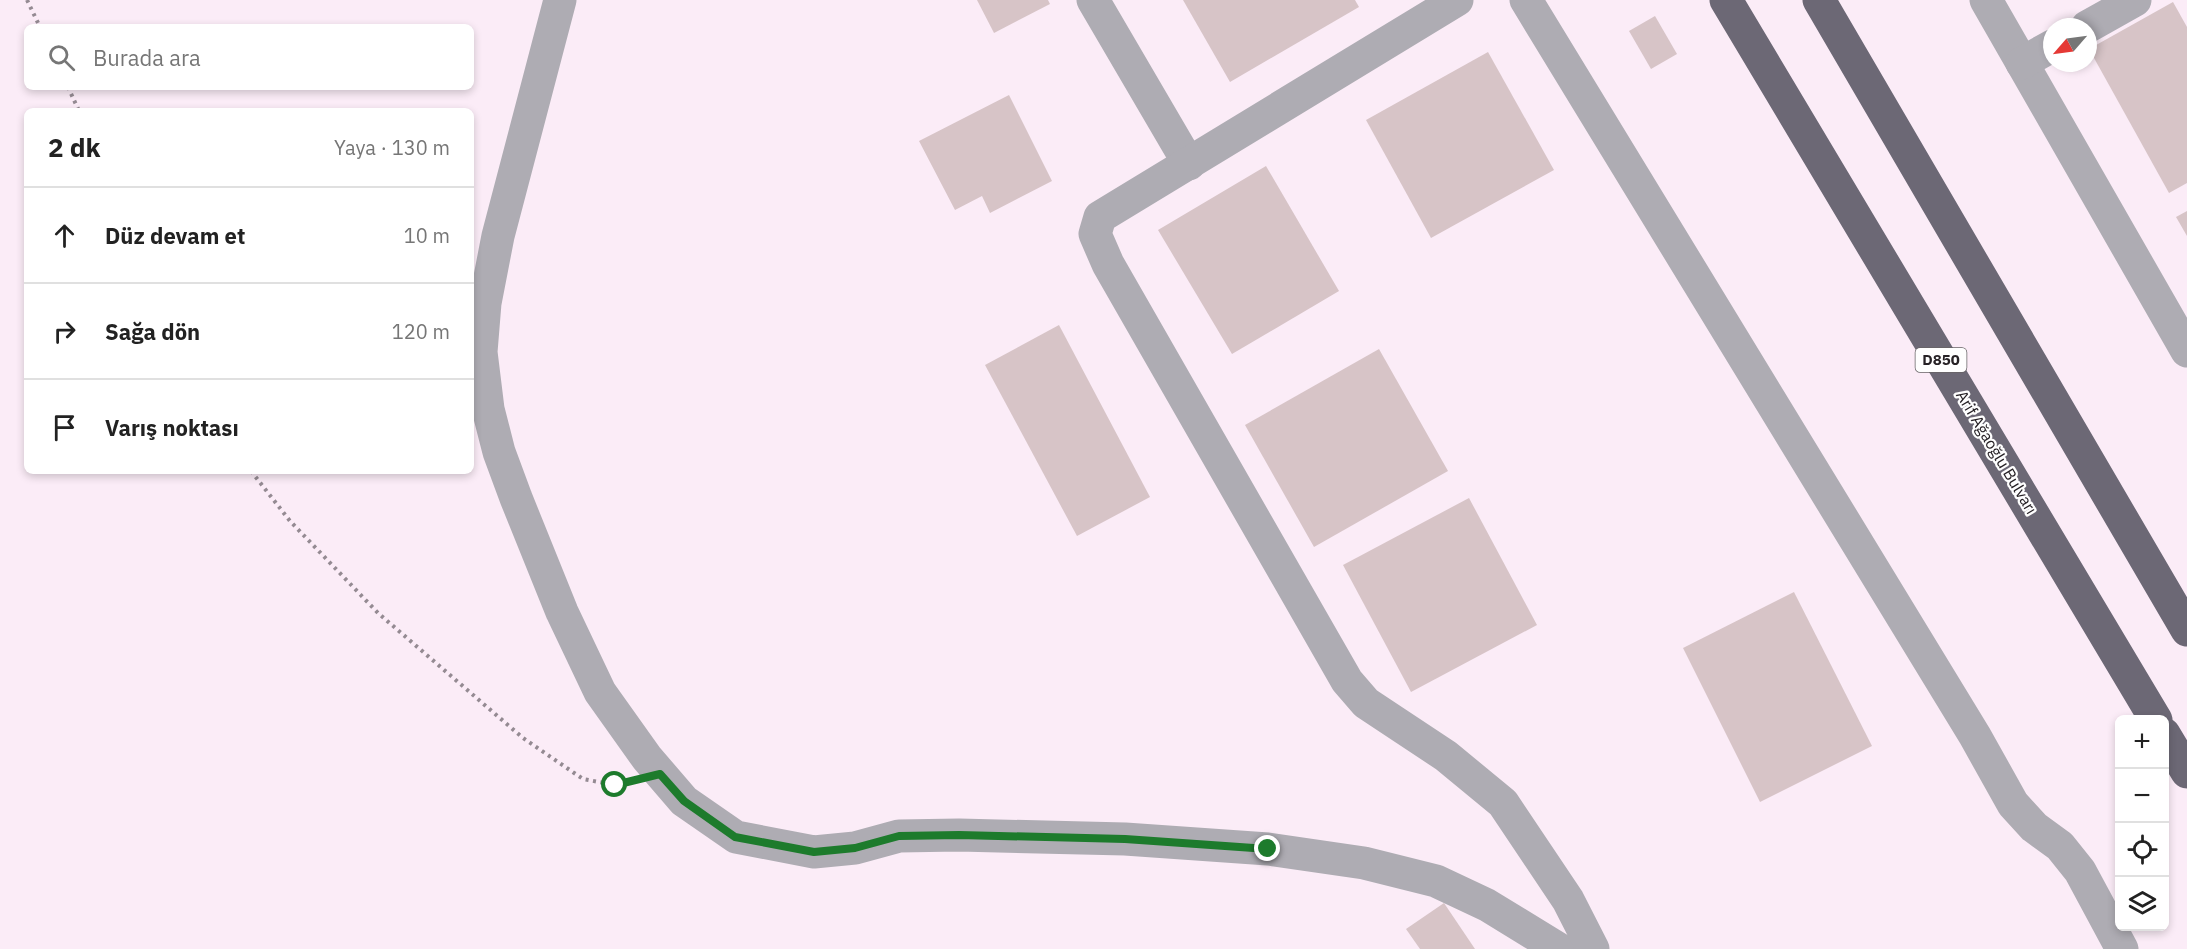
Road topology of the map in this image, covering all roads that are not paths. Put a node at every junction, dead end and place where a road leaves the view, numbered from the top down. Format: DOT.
graph roads {
  1 [pos="560,0"];
  2 [pos="1093,0"];
  3 [pos="1457,0"];
  4 [pos="1526,0"];
  5 [pos="1726,0"];
  6 [pos="1819,0"];
  7 [pos="1986,0"];
  8 [pos="2135,0"];
  9 [pos="2097,21"];
  10 [pos="2043,51"];
  11 [pos="2022,63"];
  12 [pos="1189,164"];
  13 [pos="2187,351"];
  14 [pos="2187,630"];
  15 [pos="2153,715"];
  16 [pos="2169,742"];
  17 [pos="2187,772"];
  18 [pos="1559,949"];
  19 [pos="1593,949"];
  20 [pos="2122,949"];
  1 -- 18 [label="street"];
  2 -- 12 [label="street"];
  3 -- 12 [label="street"];
  4 -- 20 [label="street"];
  5 -- 15 [label="highway, Arif Ağaoğlu Bulvarı / D850"];
  6 -- 14 [label="highway"];
  7 -- 11 [label="street"];
  8 -- 9 [label="street"];
  10 -- 11 [label="street"];
  11 -- 13 [label="street"];
  12 -- 19 [label="street"];
  16 -- 17 [label="highway"];
}
